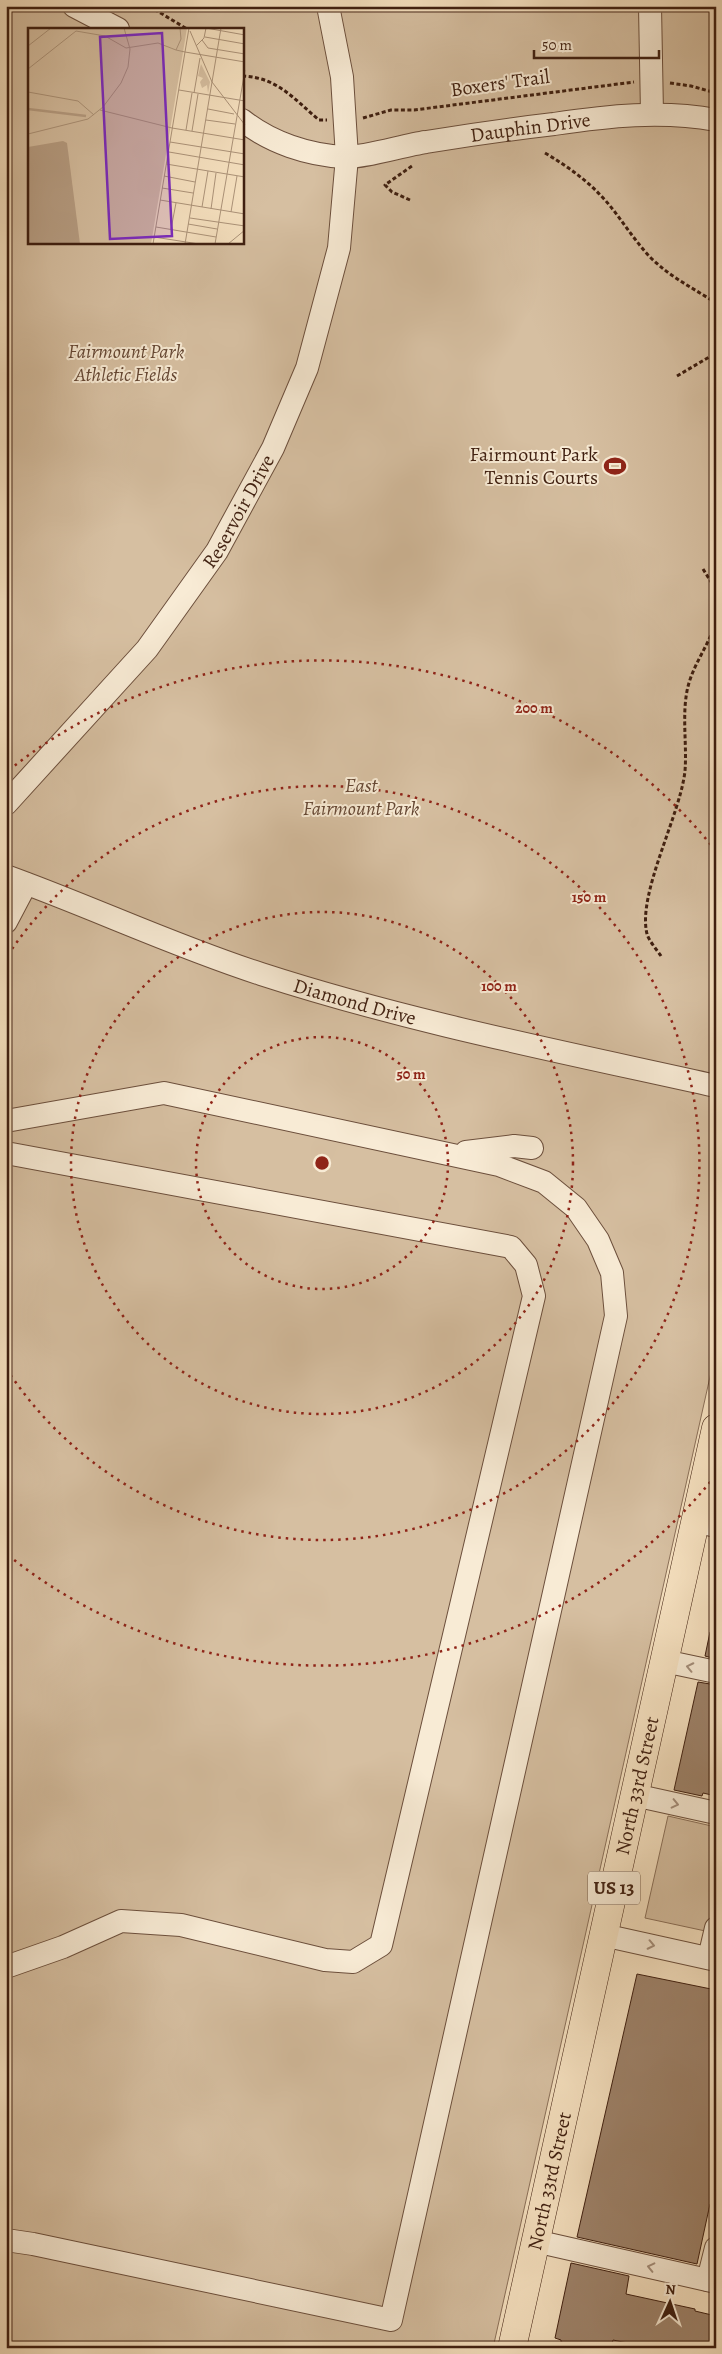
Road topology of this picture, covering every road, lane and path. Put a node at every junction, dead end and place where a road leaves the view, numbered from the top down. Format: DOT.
graph roads {
  1 [pos="74,6"];
  2 [pos="149,6"];
  3 [pos="328,6"];
  4 [pos="650,6"];
  5 [pos="116,28"];
  6 [pos="185,28"];
  7 [pos="244,76"];
  8 [pos="637,82"];
  9 [pos="667,83"];
  10 [pos="716,93"];
  11 [pos="652,114"];
  12 [pos="368,118"];
  13 [pos="319,120"];
  14 [pos="716,120"];
  15 [pos="244,122"];
  16 [pos="545,153"];
  17 [pos="347,157"];
  18 [pos="413,165"];
  19 [pos="410,200"];
  20 [pos="716,303"];
  21 [pos="716,353"];
  22 [pos="677,376"];
  23 [pos="703,569"];
  24 [pos="716,594"];
  25 [pos="716,621"];
  26 [pos="714,634"];
  27 [pos="6,804"];
  28 [pos="16,880"];
  29 [pos="6,922"];
  30 [pos="661,956"];
  31 [pos="716,1086"];
  32 [pos="6,1121"];
  33 [pos="532,1148"];
  34 [pos="6,1153"];
  35 [pos="449,1154"];
  36 [pos="716,1428"];
  37 [pos="705,1524"];
  38 [pos="664,1661"];
  39 [pos="716,1672"];
  40 [pos="634,1795"];
  41 [pos="716,1813"];
  42 [pos="716,1928"];
  43 [pos="604,1935"];
  44 [pos="712,1959"];
  45 [pos="6,1967"];
  46 [pos="6,2240"];
  47 [pos="535,2241"];
  48 [pos="716,2248"];
  49 [pos="712,2281"];
  50 [pos="512,2348"];
  1 -- 5 [label="street"];
  2 -- 6 [label="path"];
  3 -- 17 [label="street, Reservoir Drive"];
  4 -- 11 [label="street"];
  7 -- 13 [label="path"];
  8 -- 12 [label="path, Boxers' Trail"];
  9 -- 10 [label="path"];
  11 -- 14 [label="street, Dauphin Drive"];
  11 -- 17 [label="street, Dauphin Drive"];
  15 -- 17 [label="street, Dauphin Drive"];
  16 -- 20 [label="path"];
  17 -- 27 [label="street, Reservoir Drive"];
  18 -- 19 [label="path"];
  21 -- 22 [label="path"];
  23 -- 24 [label="path"];
  25 -- 26 [label="path"];
  26 -- 30 [label="path"];
  28 -- 29 [label="street"];
  28 -- 31 [label="street, Diamond Drive"];
  32 -- 35 [label="street"];
  33 -- 35 [label="street"];
  34 -- 45 [label="street"];
  35 -- 46 [label="street"];
  36 -- 37 [label="main road, North 33rd Street / US 13"];
  37 -- 38 [label="main road, North 33rd Street / US 13"];
  39 -- 38 [label="street, one-way"];
  38 -- 40 [label="main road, North 33rd Street / US 13"];
  40 -- 41 [label="street, one-way"];
  40 -- 43 [label="main road, North 33rd Street / US 13"];
  42 -- 44 [label="street"];
  43 -- 44 [label="street, one-way"];
  43 -- 47 [label="main road, North 33rd Street / US 13"];
  49 -- 47 [label="street, one-way"];
  47 -- 50 [label="main road, North 33rd Street / US 13"];
  48 -- 49 [label="street"];
}
